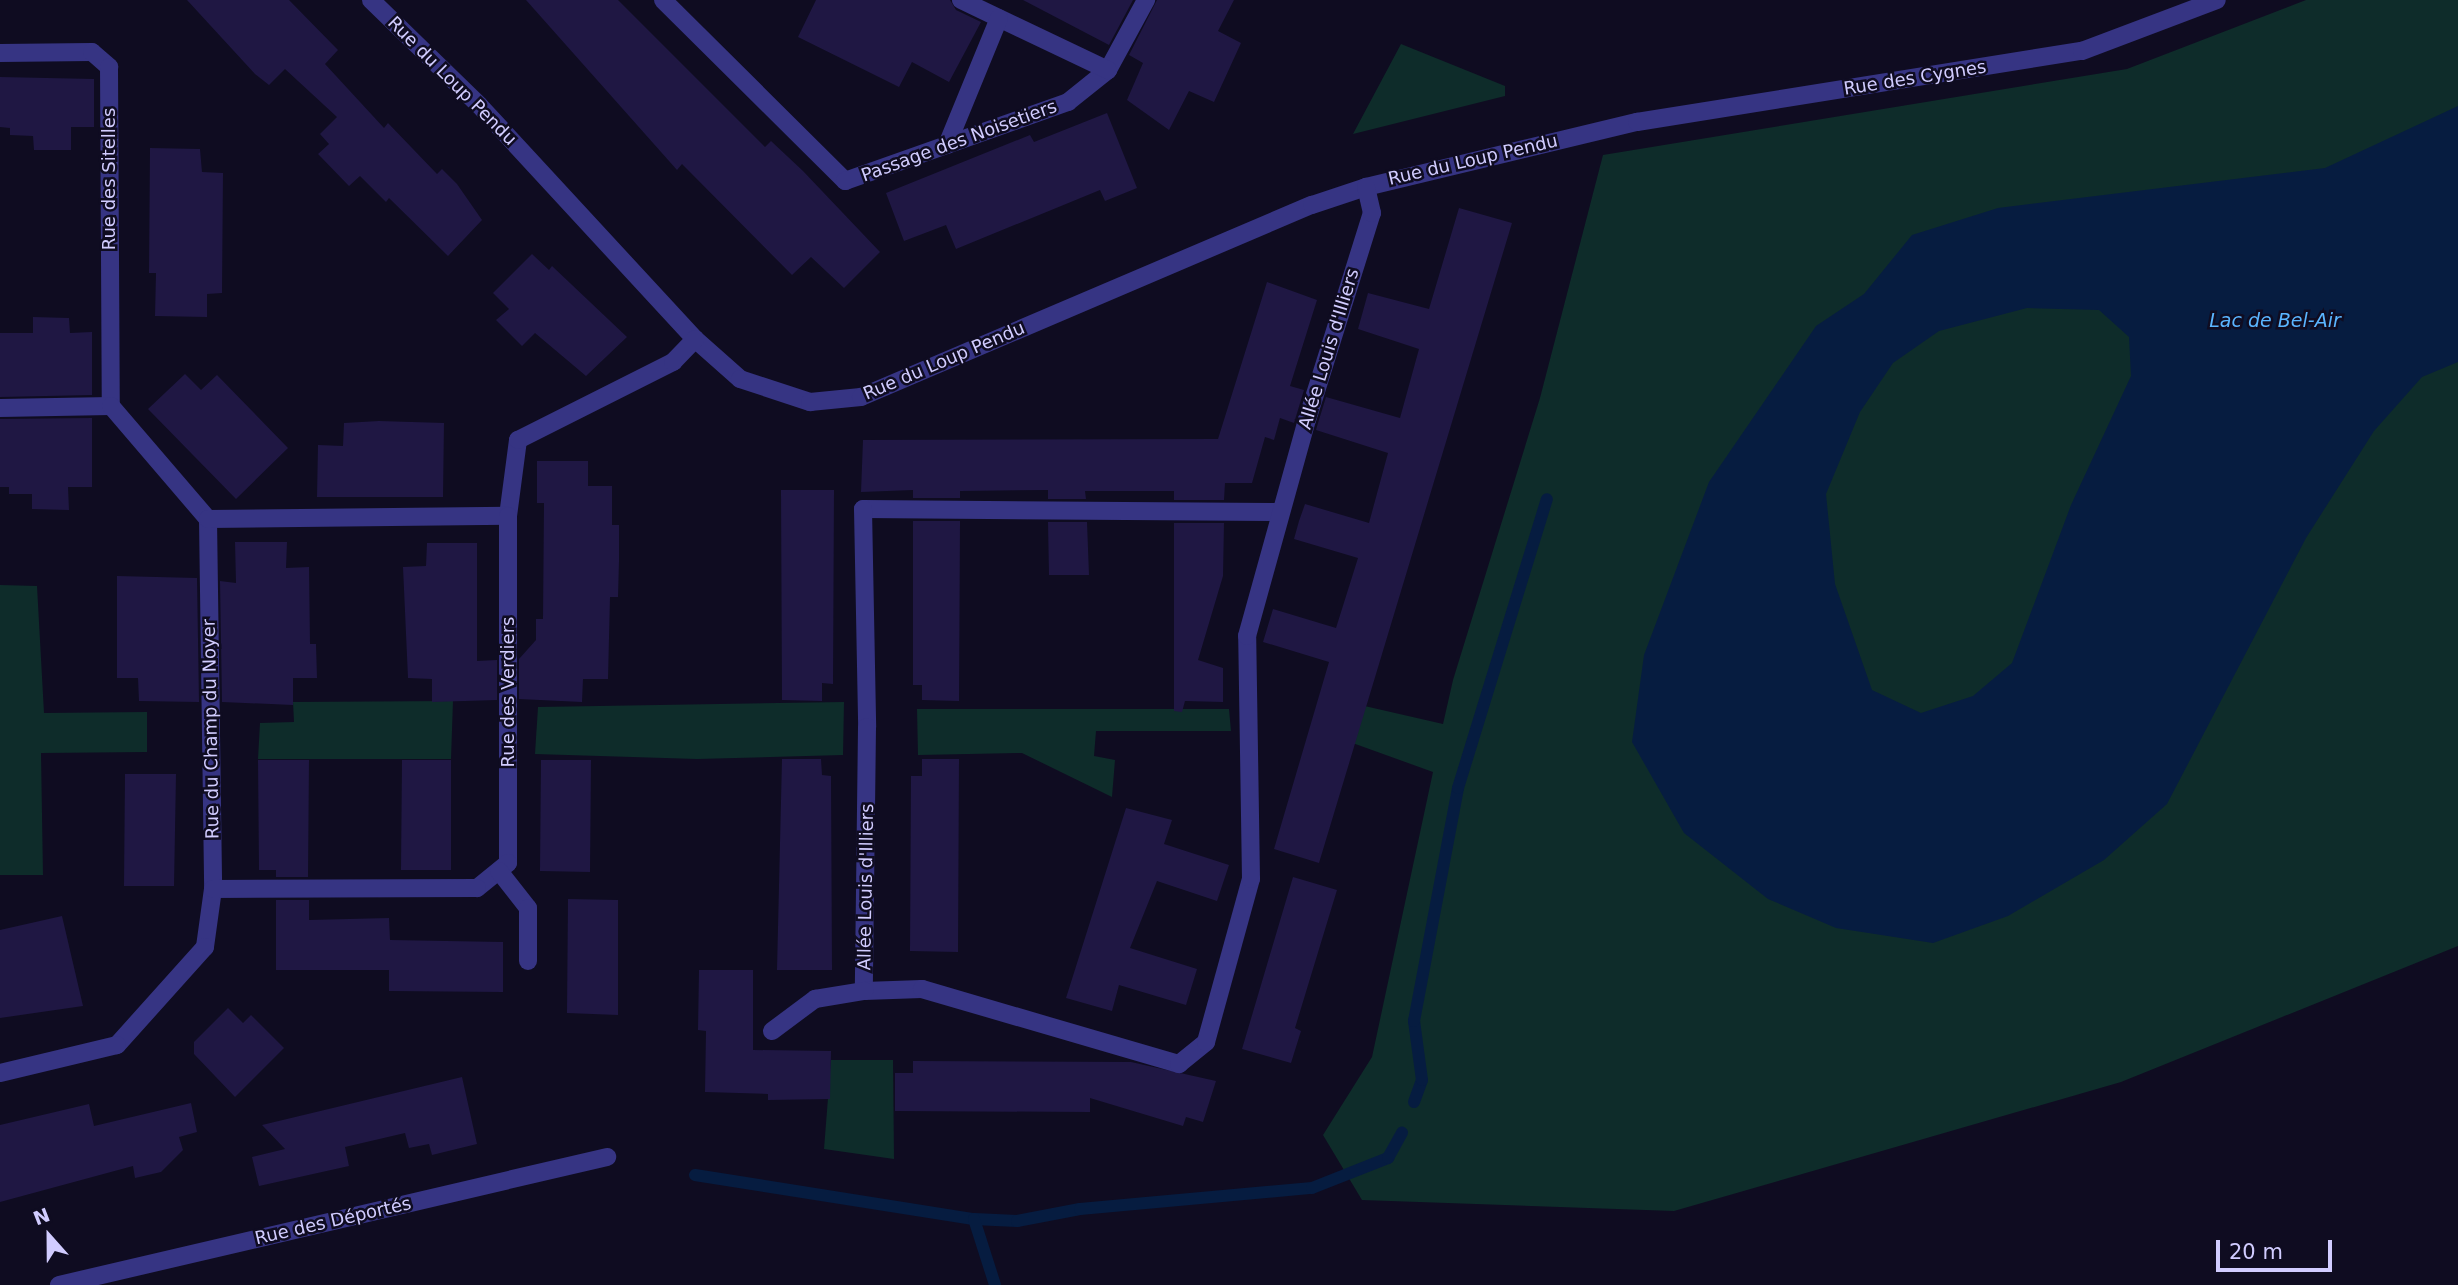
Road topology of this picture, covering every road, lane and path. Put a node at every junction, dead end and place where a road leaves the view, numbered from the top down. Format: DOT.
graph roads {
  1 [pos="371,0"];
  2 [pos="663,0"];
  3 [pos="961,0"];
  4 [pos="1146,0"];
  5 [pos="2217,0"];
  6 [pos="999,18"];
  7 [pos="0,53"];
  8 [pos="1108,70"];
  9 [pos="1605,129"];
  10 [pos="947,145"];
  11 [pos="1366,187"];
  12 [pos="695,338"];
  13 [pos="111,406"];
  14 [pos="0,408"];
  15 [pos="1280,512"];
  16 [pos="508,516"];
  17 [pos="208,519"];
  18 [pos="499,871"];
  19 [pos="214,889"];
  20 [pos="528,961"];
  21 [pos="864,991"];
  22 [pos="772,1031"];
  23 [pos="0,1073"];
  24 [pos="607,1157"];
  25 [pos="59,1285"];
  1 -- 12 [label="street, Rue du Loup Pendu"];
  2 -- 10 [label="street, Passage des Noisetiers"];
  3 -- 6 [label="street"];
  4 -- 8 [label="street, Passage des Noisetiers"];
  5 -- 9 [label="street, Rue des Cygnes"];
  6 -- 8 [label="street"];
  6 -- 10 [label="street"];
  7 -- 13 [label="street, Rue des Sitelles"];
  8 -- 10 [label="street, Passage des Noisetiers"];
  9 -- 11 [label="street, Rue du Loup Pendu"];
  11 -- 12 [label="street, Rue du Loup Pendu"];
  11 -- 15 [label="street, Allée Louis d'Illiers"];
  12 -- 16 [label="street, Rue des Verdiers"];
  13 -- 14 [label="street"];
  13 -- 17 [label="street"];
  15 -- 21 [label="street, Allée Louis d'Illiers"];
  15 -- 21 [label="street, Allée Louis d'Illiers"];
  16 -- 17 [label="street"];
  16 -- 18 [label="street, Rue des Verdiers"];
  17 -- 19 [label="street, Rue du Champ du Noyer"];
  18 -- 19 [label="street"];
  18 -- 20 [label="street"];
  19 -- 23 [label="street, Rue du Champ du Noyer"];
  21 -- 22 [label="street"];
  24 -- 25 [label="street, Rue des Déportés"];
}
